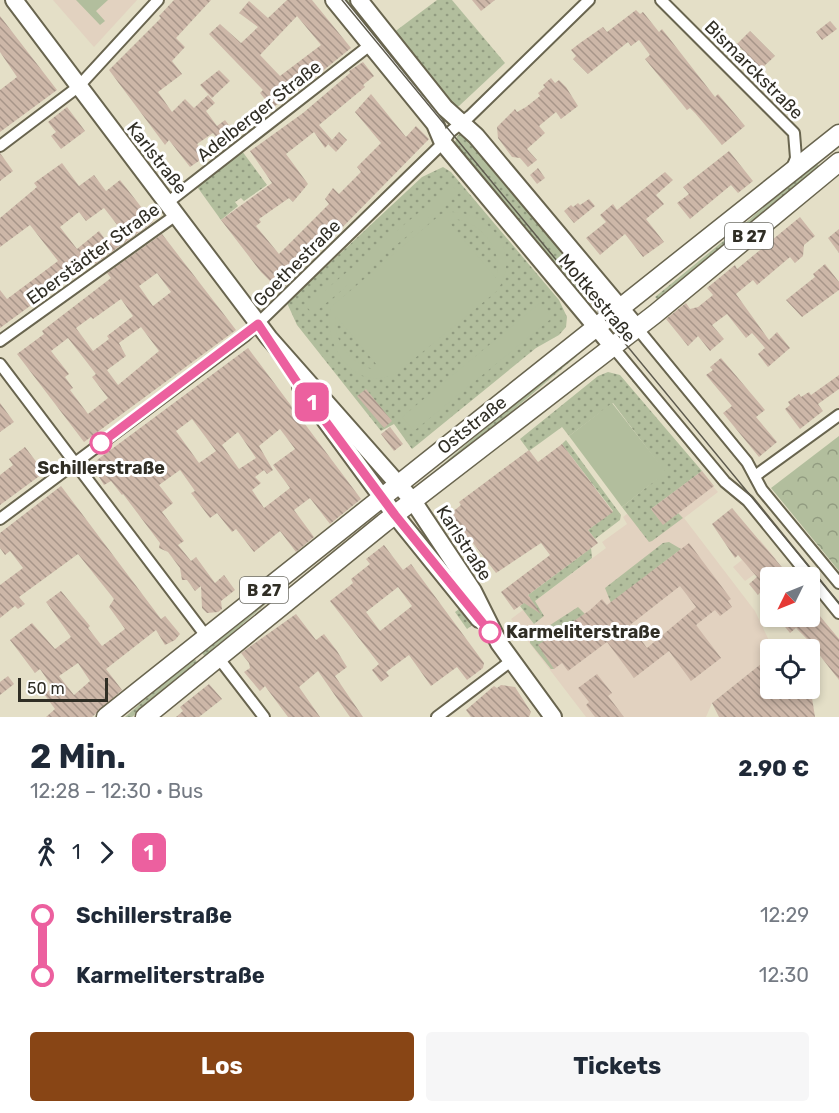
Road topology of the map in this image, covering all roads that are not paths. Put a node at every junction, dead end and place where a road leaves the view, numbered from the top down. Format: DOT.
graph roads {
  1 [pos="14,0"];
  2 [pos="158,0"];
  3 [pos="334,0"];
  4 [pos="359,0"];
  5 [pos="589,0"];
  6 [pos="661,0"];
  7 [pos="370,45"];
  8 [pos="78,87"];
  9 [pos="462,123"];
  10 [pos="839,134"];
  11 [pos="444,143"];
  12 [pos="0,146"];
  13 [pos="839,162"];
  14 [pos="789,173"];
  15 [pos="172,209"];
  16 [pos="620,309"];
  17 [pos="258,324"];
  18 [pos="596,327"];
  19 [pos="637,328"];
  20 [pos="269,338"];
  21 [pos="0,341"];
  22 [pos="612,347"];
  23 [pos="0,363"];
  24 [pos="839,415"];
  25 [pos="75,463"];
  26 [pos="755,476"];
  27 [pos="399,484"];
  28 [pos="382,497"];
  29 [pos="413,501"];
  30 [pos="395,515"];
  31 [pos="0,519"];
  32 [pos="839,584"];
  33 [pos="839,613"];
  34 [pos="206,636"];
  35 [pos="498,640"];
  36 [pos="217,656"];
  37 [pos="511,661"];
  38 [pos="106,717"];
  39 [pos="145,717"];
  40 [pos="264,717"];
  41 [pos="437,717"];
  42 [pos="553,717"];
  1 -- 8 [label="street, Karlstraße"];
  2 -- 8 [label="street"];
  3 -- 7 [label="street, Moltkestraße"];
  4 -- 9 [label="street, Moltkestraße"];
  5 -- 9 [label="street, Goethestraße"];
  6 -- 14 [label="street, Bismarckstraße"];
  7 -- 11 [label="street, Moltkestraße"];
  7 -- 15 [label="street, Adelberger Straße"];
  8 -- 12 [label="street"];
  8 -- 15 [label="street, Karlstraße"];
  9 -- 11 [label="street, Goethestraße"];
  9 -- 16 [label="street, Moltkestraße"];
  10 -- 14 [label="main road, Oststraße / B 27"];
  11 -- 17 [label="street, Goethestraße"];
  11 -- 18 [label="street, Moltkestraße"];
  13 -- 19 [label="main road, Oststraße / B 27"];
  14 -- 16 [label="main road, Oststraße / B 27"];
  15 -- 17 [label="street, Karlstraße"];
  15 -- 21 [label="street, Eberstädter Straße"];
  16 -- 18 [label="main road, Oststraße / B 27"];
  16 -- 19 [label="street, Moltkestraße"];
  17 -- 20 [label="street, Karlstraße"];
  17 -- 25 [label="street, Goethestraße"];
  18 -- 22 [label="street, Moltkestraße"];
  18 -- 27 [label="main road, Oststraße / B 27"];
  19 -- 22 [label="main road, Oststraße / B 27"];
  19 -- 26 [label="street, Moltkestraße"];
  20 -- 27 [label="street, Karlstraße"];
  20 -- 28 [label="street, Karlstraße"];
  22 -- 29 [label="main road, Oststraße / B 27"];
  22 -- 33 [label="street, Moltkestraße"];
  23 -- 25 [label="street"];
  24 -- 26 [label="street"];
  25 -- 31 [label="street, Goethestraße"];
  25 -- 34 [label="street"];
  26 -- 32 [label="street, Moltkestraße"];
  27 -- 28 [label="main road, Oststraße / B 27"];
  27 -- 29 [label="street, Karlstraße"];
  28 -- 30 [label="street, Karlstraße"];
  28 -- 34 [label="main road, Oststraße / B 27"];
  29 -- 30 [label="main road, Oststraße / B 27"];
  29 -- 35 [label="street, Karlstraße"];
  30 -- 35 [label="street, Karlstraße"];
  30 -- 36 [label="main road, Oststraße / B 27"];
  34 -- 38 [label="main road, Oststraße / B 27"];
  35 -- 37 [label="street, Karlstraße"];
  36 -- 39 [label="main road, Oststraße / B 27"];
  36 -- 40 [label="street"];
  37 -- 41 [label="street"];
  37 -- 42 [label="street, Karlstraße"];
}
